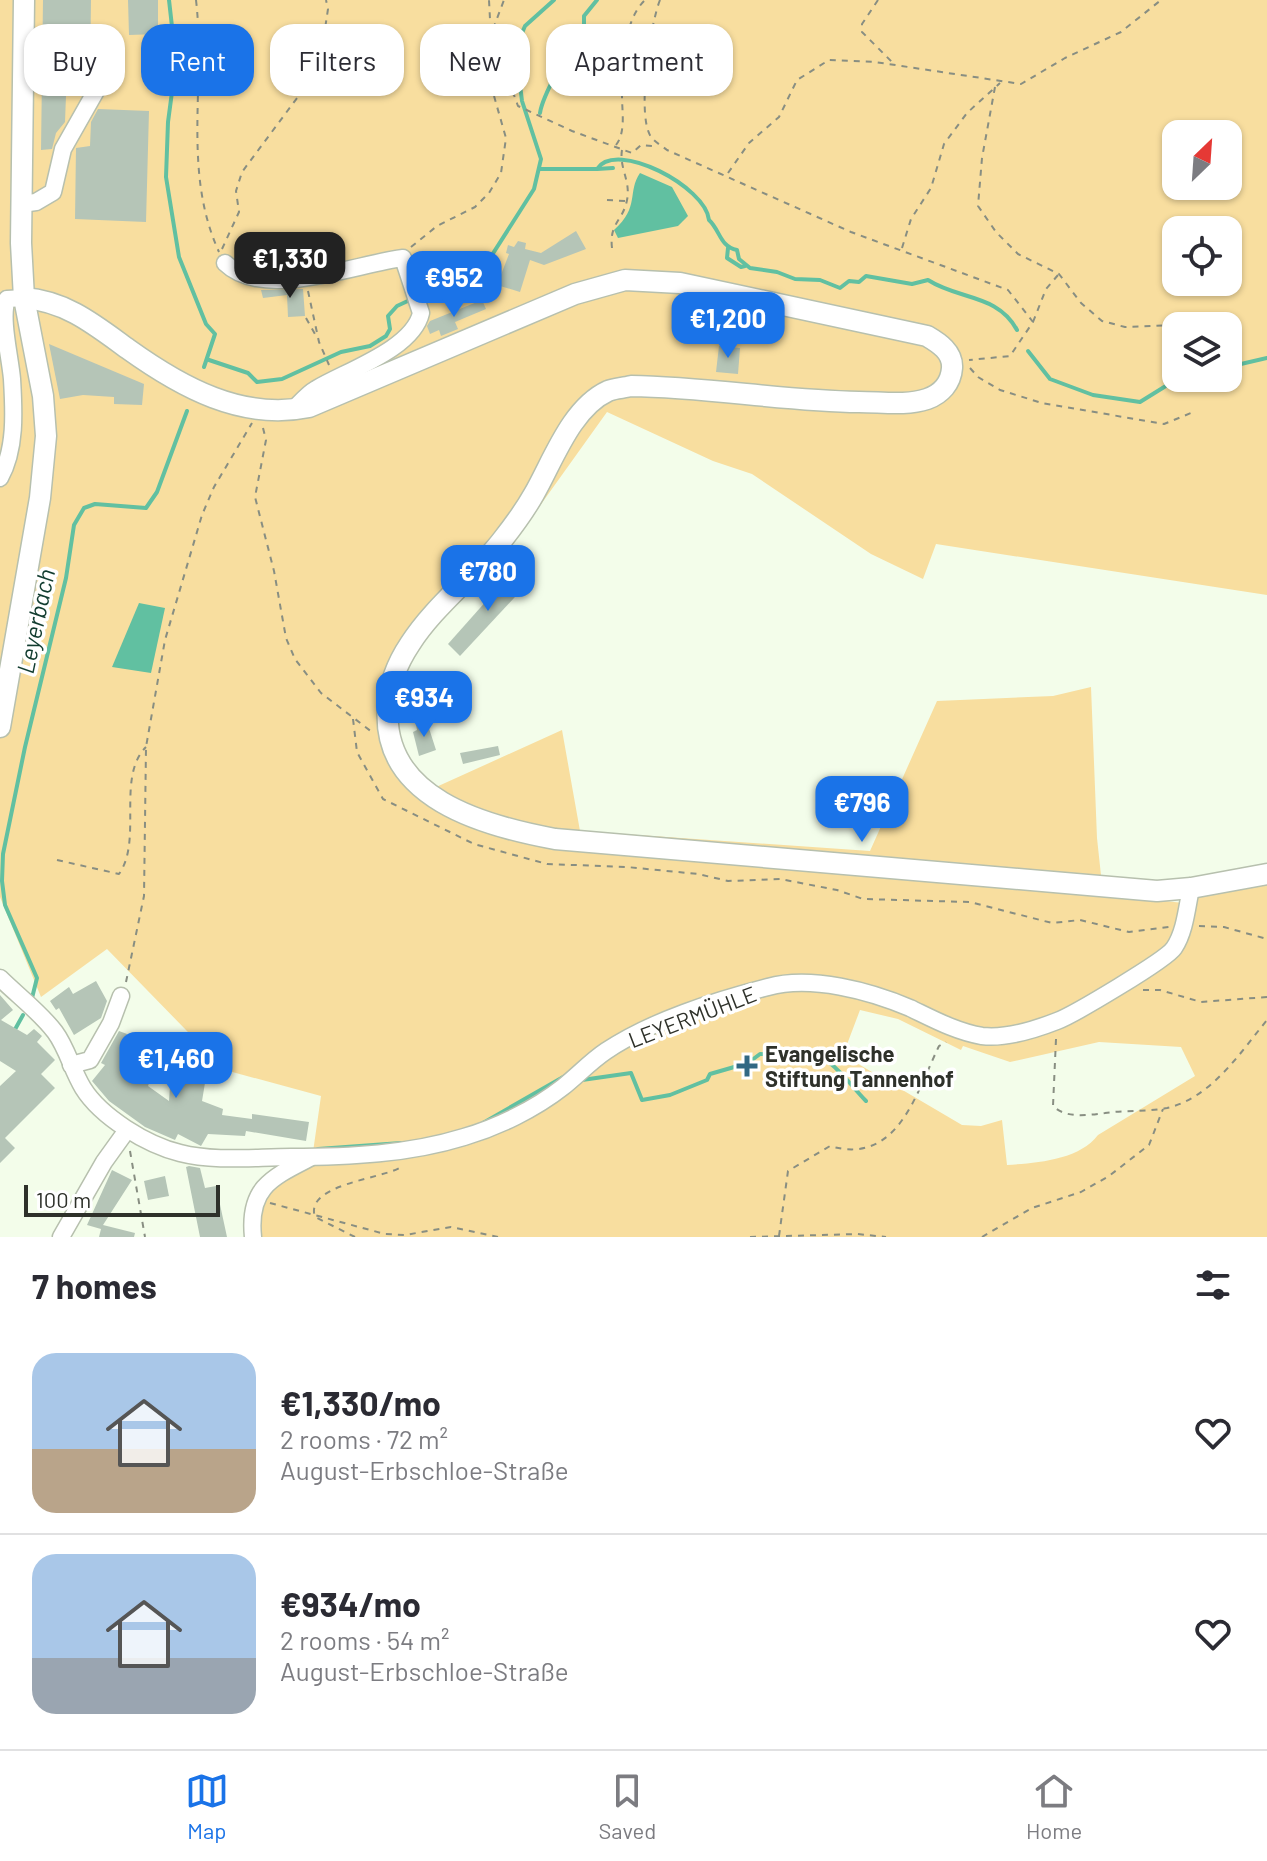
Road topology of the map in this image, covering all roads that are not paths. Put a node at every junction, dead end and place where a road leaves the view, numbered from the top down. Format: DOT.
graph roads {
  1 [pos="24,0"];
  2 [pos="93,96"];
  3 [pos="21,204"];
  4 [pos="222,258"];
  5 [pos="24,298"];
  6 [pos="293,410"];
  7 [pos="0,478"];
  8 [pos="0,727"];
  9 [pos="1267,874"];
  10 [pos="1191,888"];
  11 [pos="0,978"];
  12 [pos="121,996"];
  13 [pos="71,1065"];
  14 [pos="127,1130"];
  15 [pos="311,1157"];
  16 [pos="61,1237"];
  17 [pos="253,1237"];
  1 -- 3 [label="main road"];
  2 -- 3 [label="street"];
  3 -- 5 [label="main road"];
  4 -- 6 [label="street"];
  5 -- 6 [label="main road"];
  5 -- 7 [label="street"];
  5 -- 8 [label="main road"];
  6 -- 10 [label="main road"];
  9 -- 10 [label="main road"];
  10 -- 15 [label="street, LEYERMÜHLE"];
  11 -- 13 [label="street, LEYERMÜHLE"];
  12 -- 13 [label="street"];
  13 -- 14 [label="street, LEYERMÜHLE"];
  14 -- 15 [label="street, LEYERMÜHLE"];
  14 -- 16 [label="street"];
  15 -- 17 [label="street"];
}
